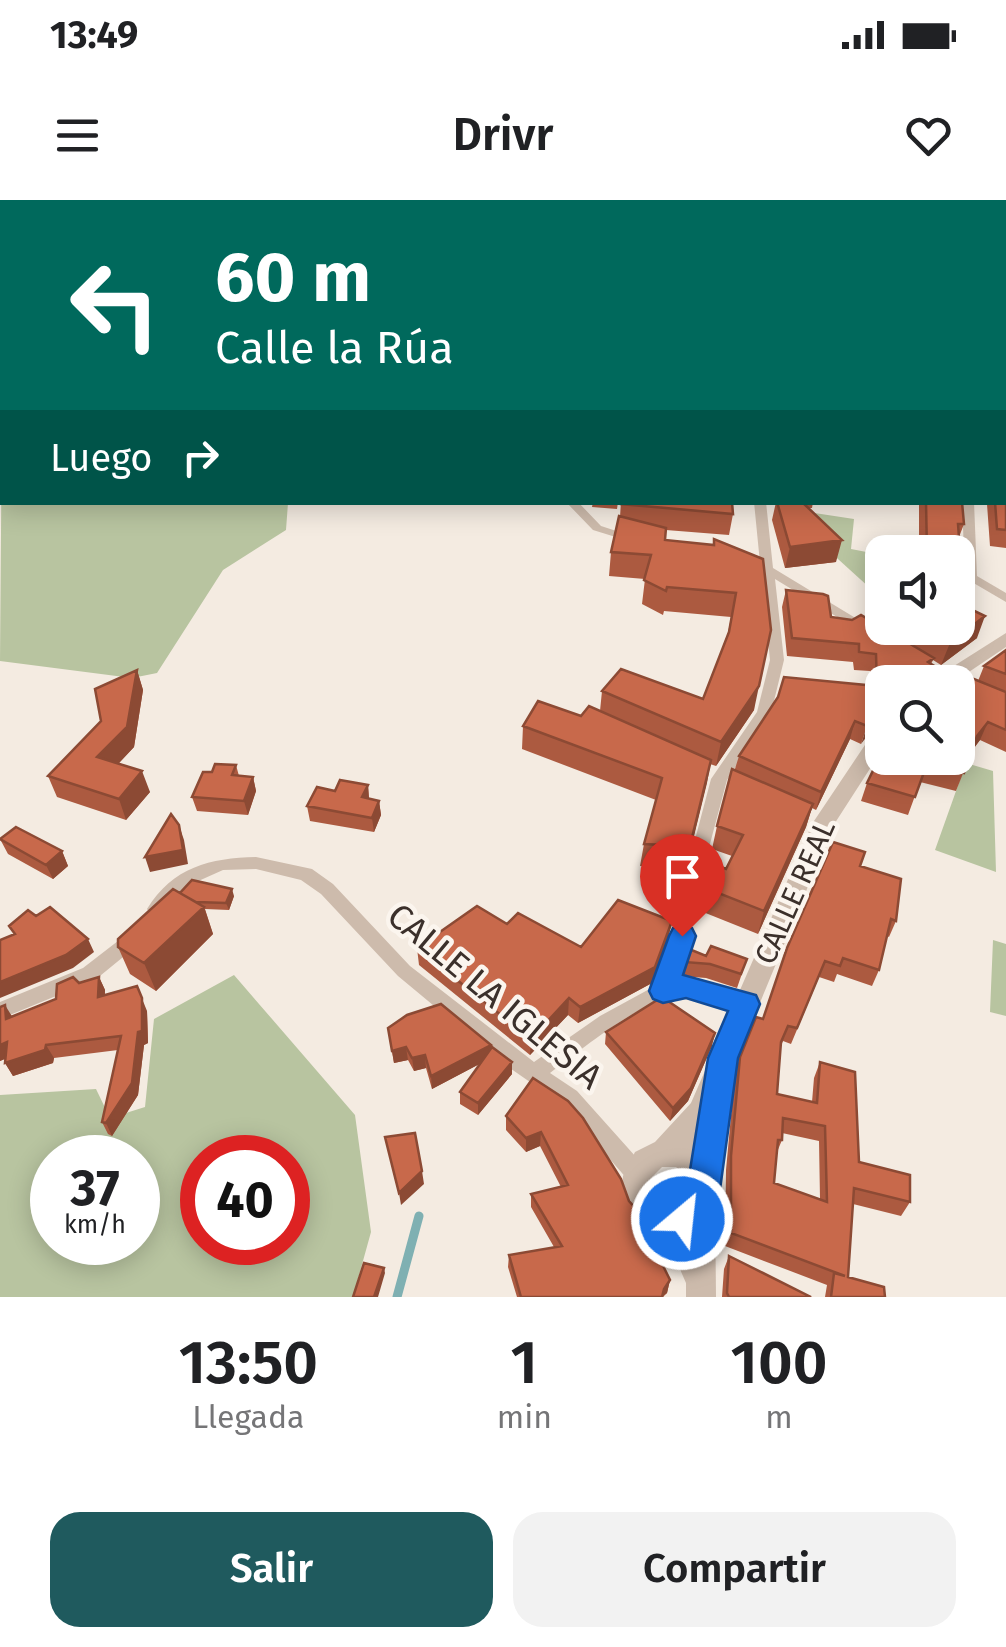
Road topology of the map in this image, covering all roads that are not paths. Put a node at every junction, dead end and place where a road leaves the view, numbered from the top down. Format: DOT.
graph roads {
  1 [pos="574,505"];
  2 [pos="760,505"];
  3 [pos="968,505"];
  4 [pos="643,542"];
  5 [pos="734,560"];
  6 [pos="765,568"];
  7 [pos="1006,598"];
  8 [pos="865,629"];
  9 [pos="1006,639"];
  10 [pos="966,665"];
  11 [pos="865,755"];
  12 [pos="701,771"];
  13 [pos="718,779"];
  14 [pos="736,786"];
  15 [pos="695,870"];
  16 [pos="682,936"];
  17 [pos="663,991"];
  18 [pos="746,1004"];
  19 [pos="0,1011"];
  20 [pos="723,1058"];
  21 [pos="533,1074"];
  22 [pos="664,1152"];
  23 [pos="636,1173"];
  24 [pos="702,1191"];
  25 [pos="660,1218"];
  26 [pos="700,1290"];
  1 -- 4 [label="street"];
  2 -- 6 [label="street"];
  3 -- 7 [label="street"];
  5 -- 6 [label="street"];
  6 -- 8 [label="street"];
  6 -- 13 [label="street"];
  9 -- 10 [label="street"];
  11 -- 18 [label="street, CALLE REAL"];
  12 -- 13 [label="street"];
  13 -- 14 [label="street"];
  13 -- 15 [label="street"];
  16 -- 17 [label="street"];
  17 -- 18 [label="street"];
  17 -- 21 [label="street"];
  18 -- 20 [label="street, CALLE REAL"];
  19 -- 21 [label="street, CALLE LA IGLESIA"];
  20 -- 22 [label="street, CALLE REAL"];
  20 -- 24 [label="street, CALLE REAL"];
  21 -- 23 [label="street, CALLE LA IGLESIA"];
  22 -- 23 [label="street"];
  22 -- 24 [label="street"];
  23 -- 25 [label="street"];
  24 -- 25 [label="street"];
  24 -- 26 [label="street, CALLE REAL"];
  25 -- 26 [label="street, CALLE REAL"];
}
